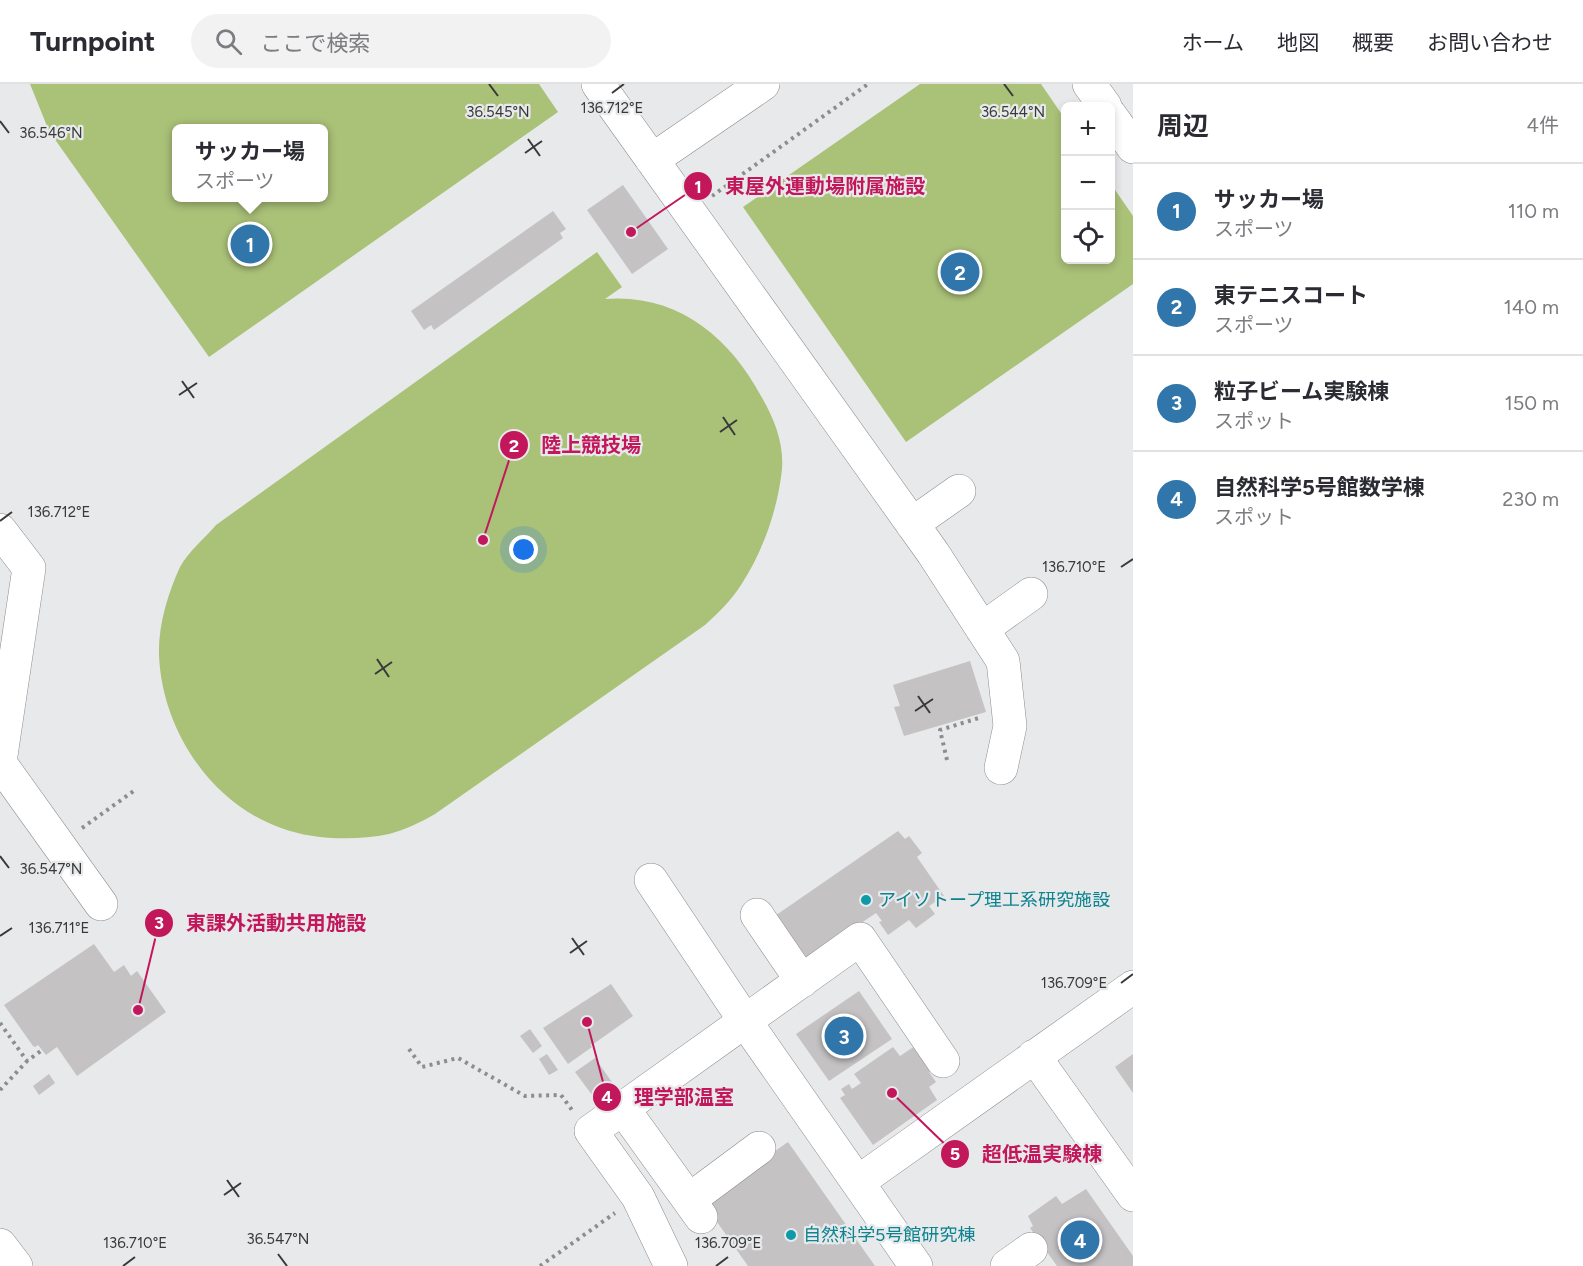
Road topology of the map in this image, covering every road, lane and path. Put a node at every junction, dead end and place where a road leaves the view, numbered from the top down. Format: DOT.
graph roads {
  1 [pos="598,84"];
  2 [pos="763,84"];
  3 [pos="868,84"];
  4 [pos="1089,84"];
  5 [pos="1102,102"];
  6 [pos="1115,122"];
  7 [pos="1133,147"];
  8 [pos="652,160"];
  9 [pos="689,212"];
  10 [pos="959,491"];
  11 [pos="912,524"];
  12 [pos="0,530"];
  13 [pos="1031,594"];
  14 [pos="982,629"];
  15 [pos="1008,709"];
  16 [pos="947,760"];
  17 [pos="1001,768"];
  18 [pos="4,777"];
  19 [pos="135,790"];
  20 [pos="59,844"];
  21 [pos="651,880"];
  22 [pos="101,904"];
  23 [pos="757,915"];
  24 [pos="802,981"];
  25 [pos="1133,987"];
  26 [pos="746,1021"];
  27 [pos="0,1023"];
  28 [pos="409,1049"];
  29 [pos="42,1050"];
  30 [pos="1034,1056"];
  31 [pos="27,1061"];
  32 [pos="943,1061"];
  33 [pos="0,1090"];
  34 [pos="624,1110"];
  35 [pos="591,1131"];
  36 [pos="759,1148"];
  37 [pos="858,1182"];
  38 [pos="1133,1195"];
  39 [pos="638,1197"];
  40 [pos="0,1245"];
  41 [pos="16,1266"];
  42 [pos="540,1266"];
  43 [pos="672,1266"];
  44 [pos="916,1266"];
  1 -- 8 [label="lane"];
  2 -- 8 [label="lane"];
  3 -- 9 [label="path"];
  4 -- 5 [label="lane"];
  6 -- 7 [label="lane"];
  8 -- 9 [label="lane"];
  9 -- 11 [label="lane"];
  10 -- 11 [label="lane"];
  11 -- 14 [label="lane"];
  12 -- 18 [label="lane"];
  13 -- 14 [label="lane"];
  14 -- 15 [label="lane"];
  15 -- 16 [label="path"];
  15 -- 17 [label="lane"];
  18 -- 20 [label="lane"];
  19 -- 20 [label="path"];
  20 -- 22 [label="lane"];
  21 -- 26 [label="lane"];
  23 -- 24 [label="lane"];
  24 -- 26 [label="lane"];
  24 -- 32 [label="lane"];
  25 -- 30 [label="lane"];
  26 -- 34 [label="lane"];
  26 -- 37 [label="lane"];
  27 -- 31 [label="path"];
  28 -- 35 [label="path"];
  29 -- 31 [label="path"];
  30 -- 37 [label="lane"];
  30 -- 38 [label="lane"];
  31 -- 33 [label="path"];
  34 -- 35 [label="lane"];
  34 -- 36 [label="lane"];
  35 -- 39 [label="lane"];
  37 -- 44 [label="lane"];
  39 -- 42 [label="path"];
  39 -- 43 [label="lane"];
  40 -- 41 [label="lane"];
}
